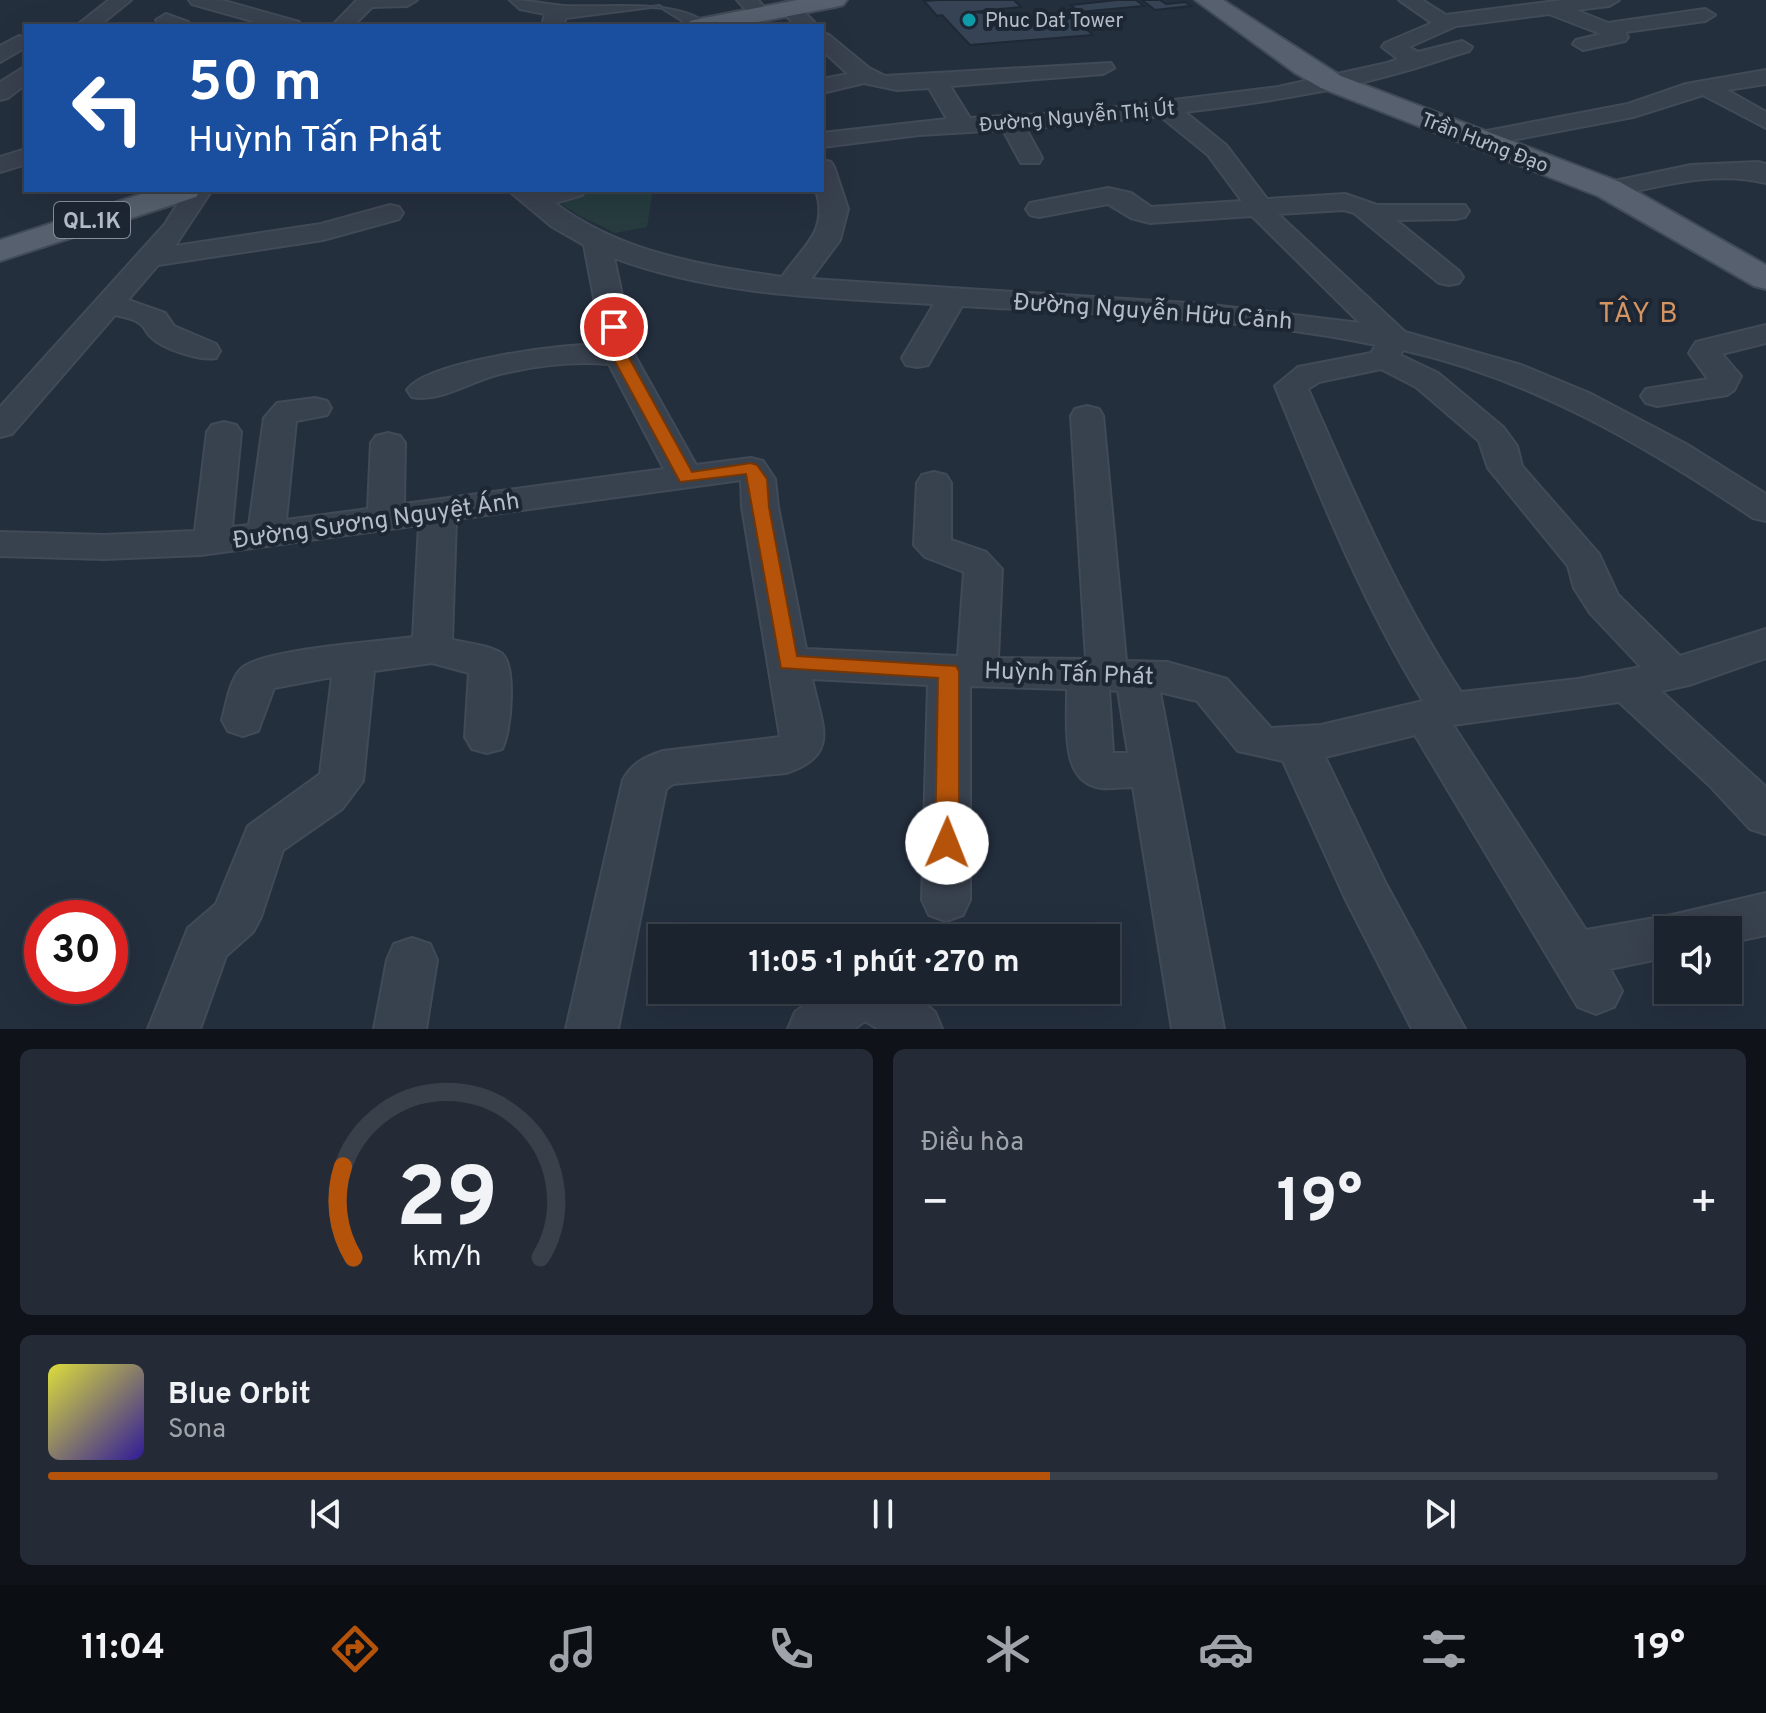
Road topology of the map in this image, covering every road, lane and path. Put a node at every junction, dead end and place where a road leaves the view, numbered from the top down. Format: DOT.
graph roads {
  1 [pos="121,0"];
  2 [pos="199,0"];
  3 [pos="407,0"];
  4 [pos="520,0"];
  5 [pos="662,0"];
  6 [pos="835,0"];
  7 [pos="1207,0"];
  8 [pos="1409,0"];
  9 [pos="1609,0"];
  10 [pos="367,1"];
  11 [pos="600,3"];
  12 [pos="751,4"];
  13 [pos="790,4"];
  14 [pos="1554,9"];
  15 [pos="555,12"];
  16 [pos="1705,15"];
  17 [pos="1446,21"];
  18 [pos="695,23"];
  19 [pos="89,24"];
  20 [pos="283,24"];
  21 [pos="344,24"];
  22 [pos="806,24"];
  23 [pos="1606,29"];
  24 [pos="824,41"];
  25 [pos="1583,44"];
  26 [pos="1462,53"];
  27 [pos="0,57"];
  28 [pos="1415,59"];
  29 [pos="1103,68"];
  30 [pos="24,71"];
  31 [pos="864,77"];
  32 [pos="1766,77"];
  33 [pos="936,81"];
  34 [pos="1331,82"];
  35 [pos="824,86"];
  36 [pos="1705,87"];
  37 [pos="0,96"];
  38 [pos="1166,109"];
  39 [pos="1763,118"];
  40 [pos="1012,124"];
  41 [pos="962,125"];
  42 [pos="824,140"];
  43 [pos="1476,140"];
  44 [pos="24,157"];
  45 [pos="1030,158"];
  46 [pos="0,165"];
  47 [pos="1754,167"];
  48 [pos="824,173"];
  49 [pos="1609,189"];
  50 [pos="137,192"];
  51 [pos="179,192"];
  52 [pos="198,192"];
  53 [pos="558,192"];
  54 [pos="528,196"];
  55 [pos="1257,207"];
  56 [pos="1039,209"];
  57 [pos="1456,211"];
  58 [pos="390,213"];
  59 [pos="1370,213"];
  60 [pos="0,237"];
  61 [pos="597,240"];
  62 [pos="0,251"];
  63 [pos="149,258"];
  64 [pos="1761,272"];
  65 [pos="1449,277"];
  66 [pos="800,287"];
  67 [pos="953,297"];
  68 [pos="109,304"];
  69 [pos="1766,334"];
  70 [pos="1388,349"];
  71 [pos="205,351"];
  72 [pos="620,356"];
  73 [pos="917,358"];
  74 [pos="423,390"];
  75 [pos="1657,396"];
  76 [pos="315,408"];
  77 [pos="1087,416"];
  78 [pos="0,427"];
  79 [pos="224,432"];
  80 [pos="388,443"];
  81 [pos="686,478"];
  82 [pos="934,483"];
  83 [pos="1766,510"];
  84 [pos="438,511"];
  85 [pos="386,518"];
  86 [pos="266,534"];
  87 [pos="212,542"];
  88 [pos="0,544"];
  89 [pos="432,649"];
  90 [pos="1760,653"];
  91 [pos="355,659"];
  92 [pos="788,663"];
  93 [pos="963,671"];
  94 [pos="1110,673"];
  95 [pos="1674,675"];
  96 [pos="1627,685"];
  97 [pos="1438,714"];
  98 [pos="243,720"];
  99 [pos="487,737"];
  100 [pos="1297,745"];
  101 [pos="1766,816"];
  102 [pos="946,900"];
  103 [pos="1766,914"];
  104 [pos="1742,919"];
  105 [pos="1654,941"];
  106 [pos="412,960"];
  107 [pos="174,1029"];
  108 [pos="400,1029"];
  109 [pos="592,1029"];
  110 [pos="814,1029"];
  111 [pos="916,1029"];
  112 [pos="1198,1029"];
  113 [pos="1439,1029"];
  1 -- 19 [label="street"];
  2 -- 20 [label="street"];
  3 -- 10 [label="street"];
  4 -- 15 [label="street"];
  5 -- 11 [label="street"];
  5 -- 18 [label="street"];
  6 -- 13 [label="main road"];
  7 -- 34 [label="main road, Trần Hưng Đạo"];
  8 -- 17 [label="street"];
  9 -- 14 [label="street"];
  10 -- 21 [label="street"];
  11 -- 15 [label="street"];
  12 -- 13 [label="main road"];
  12 -- 18 [label="main road"];
  13 -- 18 [label="main road"];
  13 -- 22 [label="street"];
  14 -- 17 [label="street"];
  14 -- 23 [label="street"];
  16 -- 23 [label="street"];
  17 -- 28 [label="street"];
  23 -- 25 [label="street"];
  24 -- 31 [label="street"];
  26 -- 28 [label="street, Đường Nguyễn Thị Út"];
  27 -- 30 [label="street"];
  28 -- 34 [label="street, Đường Nguyễn Thị Út"];
  29 -- 33 [label="street"];
  30 -- 37 [label="street"];
  31 -- 33 [label="street"];
  31 -- 35 [label="street"];
  32 -- 36 [label="street"];
  33 -- 41 [label="street"];
  34 -- 38 [label="street, Đường Nguyễn Thị Út"];
  34 -- 43 [label="main road, Trần Hưng Đạo"];
  36 -- 39 [label="street"];
  36 -- 43 [label="street"];
  38 -- 40 [label="street, Đường Nguyễn Thị Út"];
  38 -- 55 [label="street"];
  40 -- 41 [label="street, Đường Nguyễn Thị Út"];
  40 -- 45 [label="street"];
  41 -- 42 [label="street, Đường Nguyễn Thị Út"];
  43 -- 49 [label="main road, Trần Hưng Đạo"];
  44 -- 46 [label="street"];
  47 -- 49 [label="street"];
  48 -- 66 [label="street"];
  49 -- 64 [label="main road, Trần Hưng Đạo"];
  50 -- 60 [label="main road, QL.1K"];
  51 -- 62 [label="main road, QL.1K"];
  52 -- 63 [label="street"];
  53 -- 54 [label="street"];
  54 -- 61 [label="street, Đường Nguyễn Hữu Cảnh"];
  55 -- 56 [label="street"];
  55 -- 59 [label="street"];
  55 -- 70 [label="street"];
  57 -- 59 [label="street"];
  58 -- 63 [label="street"];
  59 -- 65 [label="street"];
  61 -- 66 [label="street, Đường Nguyễn Hữu Cảnh"];
  61 -- 72 [label="street"];
  63 -- 68 [label="street"];
  66 -- 67 [label="street, Đường Nguyễn Hữu Cảnh"];
  67 -- 70 [label="street, Đường Nguyễn Hữu Cảnh"];
  67 -- 73 [label="street"];
  68 -- 71 [label="street"];
  68 -- 78 [label="street"];
  69 -- 75 [label="street"];
  70 -- 83 [label="street, Đường Nguyễn Hữu Cảnh"];
  70 -- 95 [label="street"];
  70 -- 97 [label="street"];
  72 -- 74 [label="street"];
  72 -- 81 [label="street"];
  76 -- 86 [label="street"];
  77 -- 94 [label="street"];
  79 -- 87 [label="street"];
  80 -- 85 [label="street"];
  81 -- 84 [label="street, Đường Sương Nguyệt Ánh"];
  81 -- 92 [label="street, Đường Sương Nguyệt Ánh"];
  82 -- 93 [label="street"];
  84 -- 85 [label="street, Đường Sương Nguyệt Ánh"];
  84 -- 89 [label="street"];
  85 -- 86 [label="street, Đường Sương Nguyệt Ánh"];
  86 -- 87 [label="street, Đường Sương Nguyệt Ánh"];
  87 -- 88 [label="street, Đường Sương Nguyệt Ánh"];
  89 -- 91 [label="street"];
  89 -- 99 [label="street"];
  90 -- 95 [label="street, Huỳnh Tấn Phát"];
  91 -- 98 [label="street"];
  91 -- 107 [label="street"];
  92 -- 93 [label="street, Huỳnh Tấn Phát"];
  92 -- 109 [label="street"];
  93 -- 94 [label="street, Huỳnh Tấn Phát"];
  93 -- 102 [label="street"];
  94 -- 100 [label="street, Huỳnh Tấn Phát"];
  94 -- 112 [label="street"];
  95 -- 96 [label="street, Huỳnh Tấn Phát"];
  96 -- 97 [label="street, Huỳnh Tấn Phát"];
  96 -- 101 [label="street"];
  97 -- 100 [label="street, Huỳnh Tấn Phát"];
  97 -- 105 [label="street"];
  100 -- 113 [label="street"];
  103 -- 104 [label="street"];
  106 -- 108 [label="street"];
  110 -- 111 [label="street"];
}
